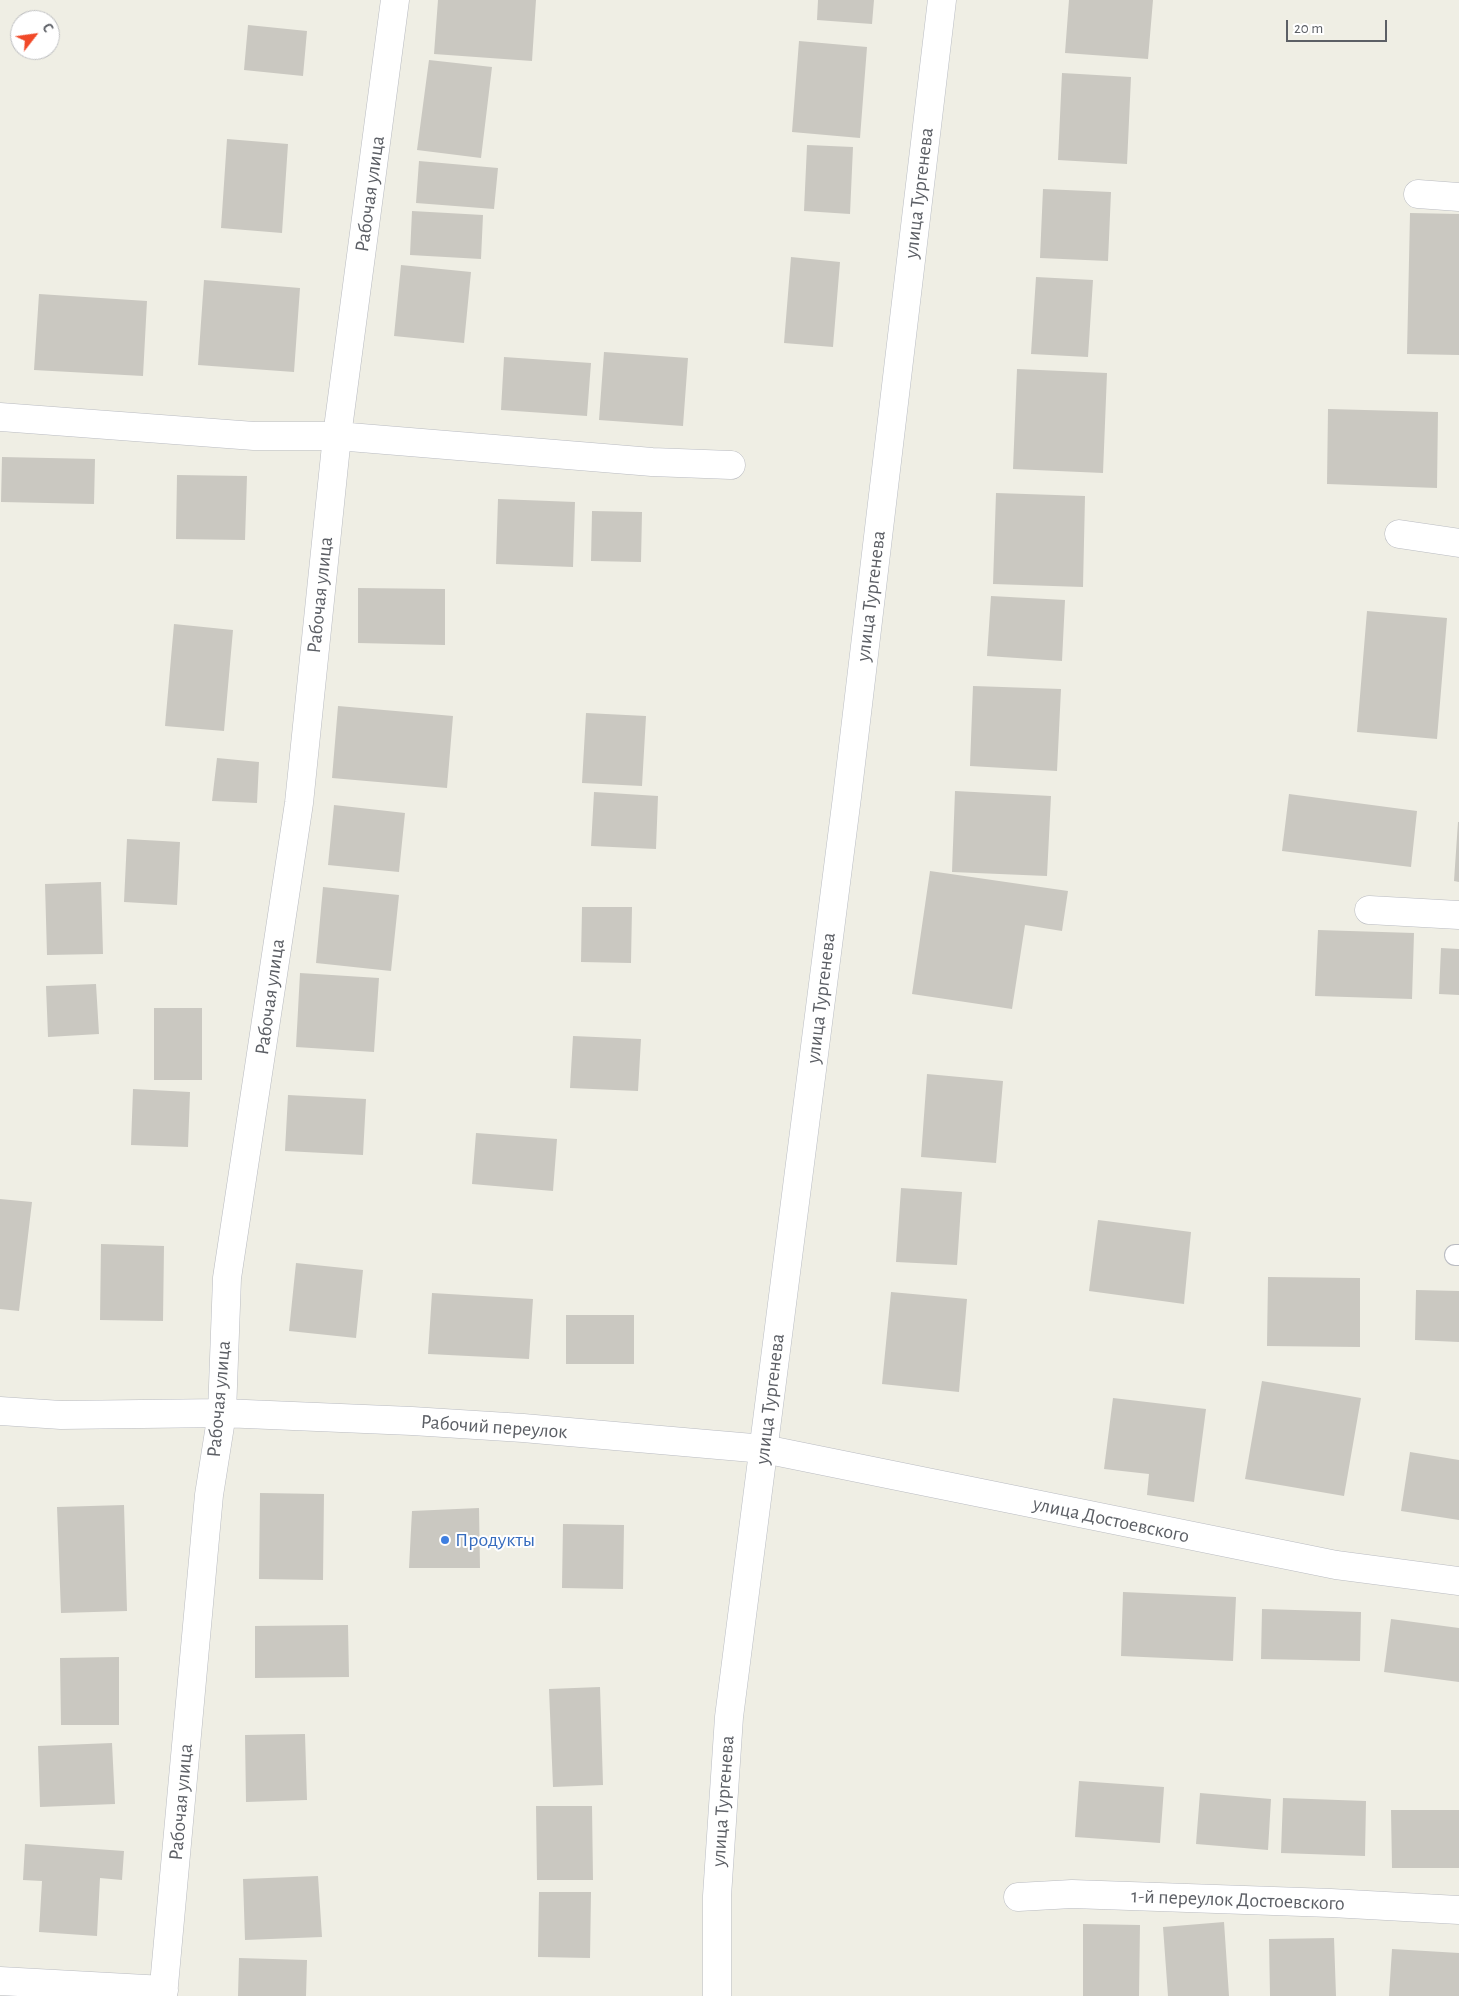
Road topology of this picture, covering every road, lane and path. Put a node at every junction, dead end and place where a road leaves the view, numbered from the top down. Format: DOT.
graph roads {
  1 [pos="395,0"];
  2 [pos="942,0"];
  3 [pos="1418,194"];
  4 [pos="1459,197"];
  5 [pos="0,417"];
  6 [pos="337,436"];
  7 [pos="731,465"];
  8 [pos="1399,534"];
  9 [pos="1459,543"];
  10 [pos="1369,910"];
  11 [pos="1459,914"];
  12 [pos="0,1412"];
  13 [pos="222,1413"];
  14 [pos="764,1449"];
  15 [pos="1459,1581"];
  16 [pos="1018,1897"];
  17 [pos="1459,1910"];
  18 [pos="0,1982"];
  19 [pos="163,1993"];
  20 [pos="717,1996"];
  1 -- 6 [label="street, Рабочая улица"];
  2 -- 14 [label="street, улица Тургенева"];
  3 -- 4 [label="street"];
  5 -- 6 [label="street"];
  6 -- 7 [label="street"];
  6 -- 13 [label="street, Рабочая улица"];
  8 -- 9 [label="street"];
  10 -- 11 [label="street"];
  12 -- 13 [label="street, Рабочий переулок"];
  13 -- 14 [label="street, Рабочий переулок"];
  13 -- 19 [label="street, Рабочая улица"];
  14 -- 15 [label="street, улица Достоевского"];
  14 -- 20 [label="street, улица Тургенева"];
  16 -- 17 [label="street, 1-й переулок Достоевского"];
  18 -- 19 [label="street"];
}
